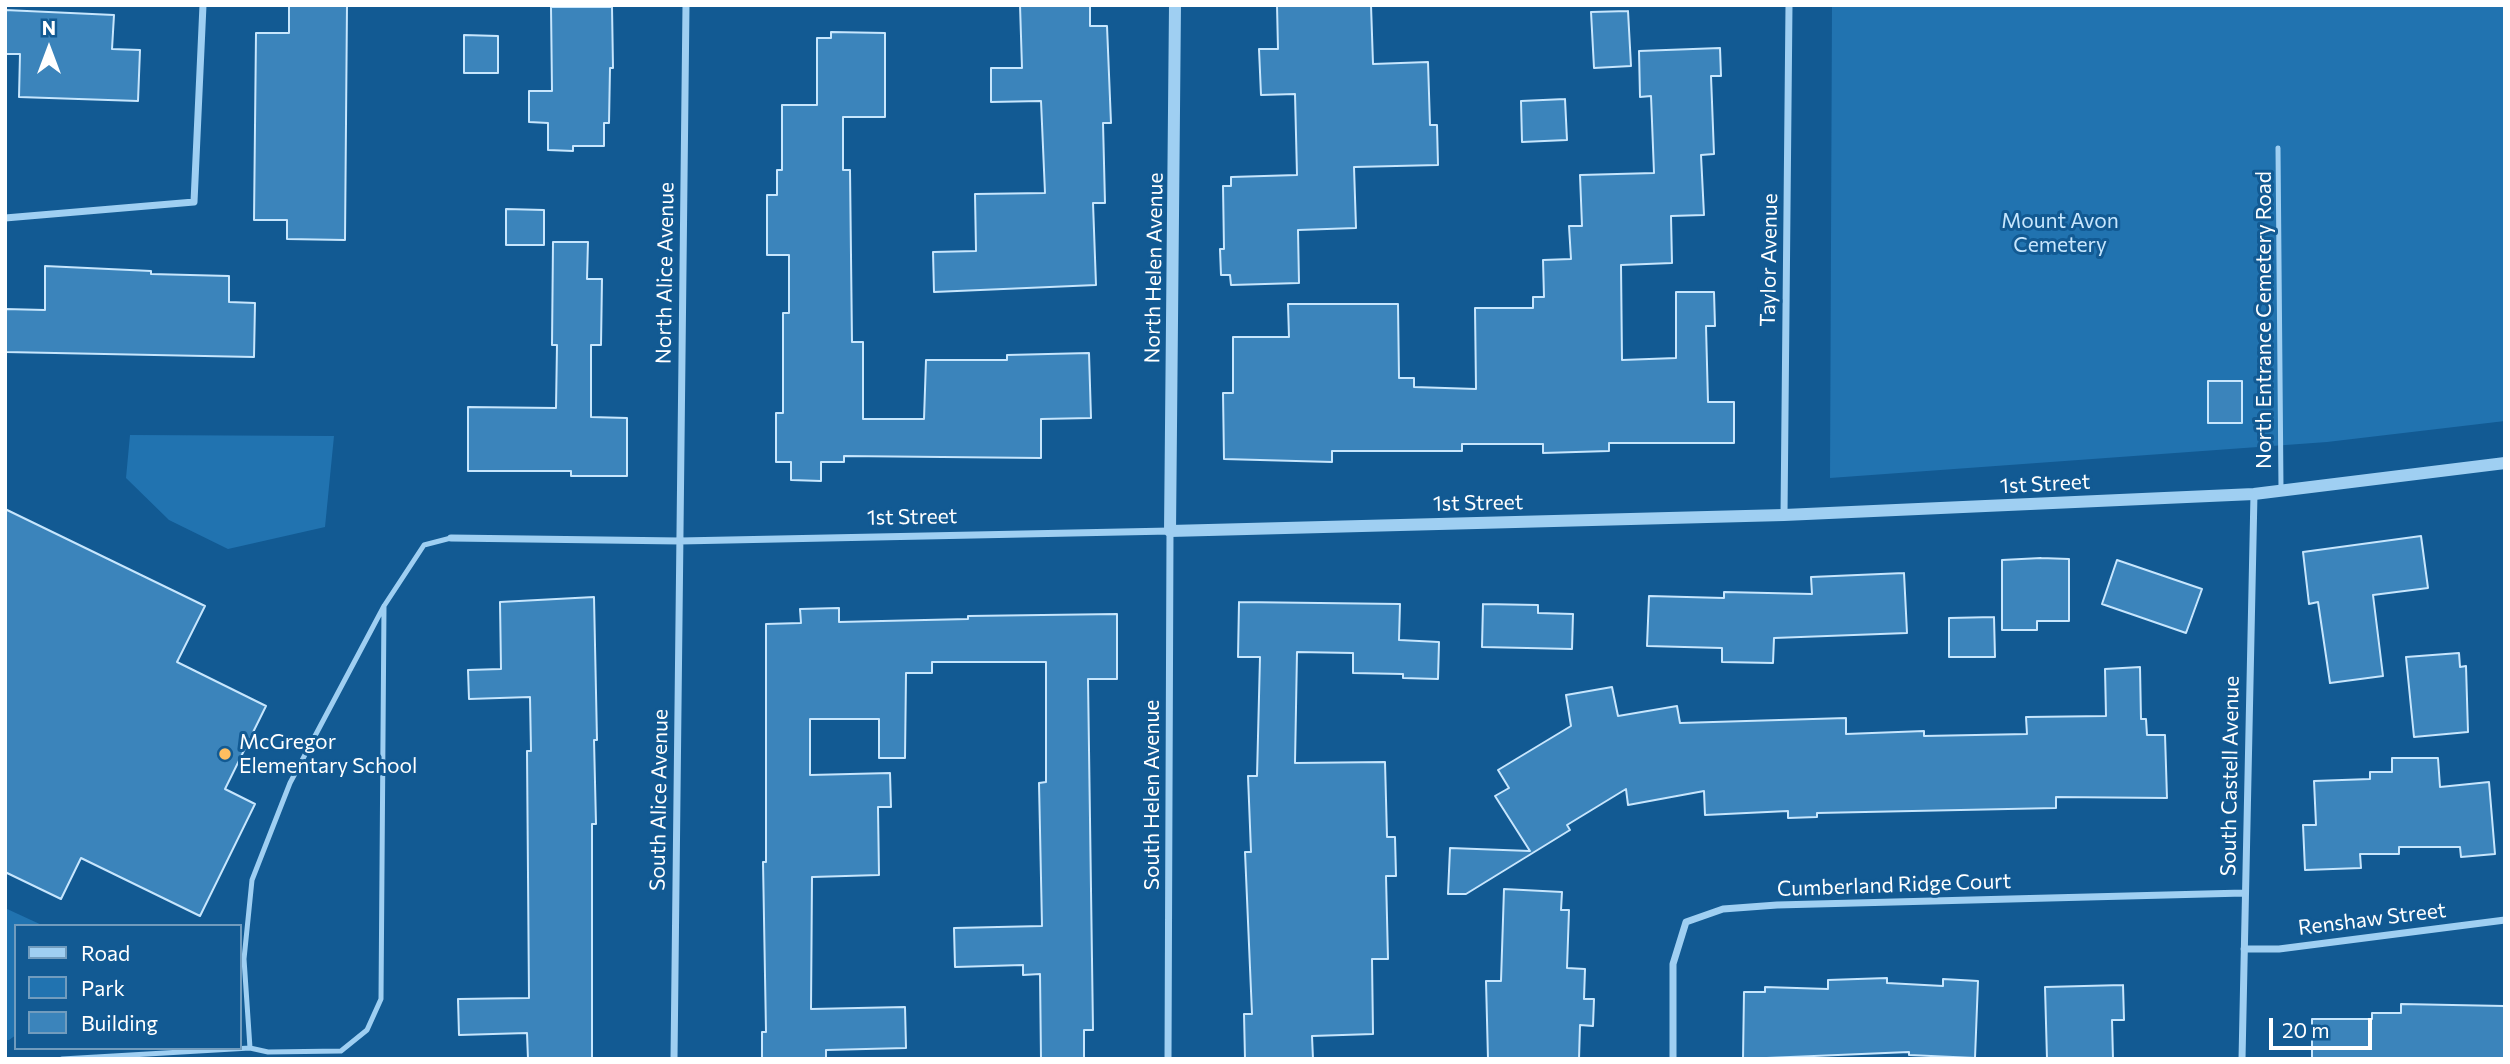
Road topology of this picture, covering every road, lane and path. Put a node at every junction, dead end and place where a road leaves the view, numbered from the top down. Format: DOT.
graph roads {
  1 [pos="203,5"];
  2 [pos="686,5"];
  3 [pos="1175,5"];
  4 [pos="1789,5"];
  5 [pos="2278,148"];
  6 [pos="5,218"];
  7 [pos="2505,463"];
  8 [pos="2281,492"];
  9 [pos="2254,494"];
  10 [pos="1784,515"];
  11 [pos="1170,531"];
  12 [pos="451,538"];
  13 [pos="680,541"];
  14 [pos="384,606"];
  15 [pos="2244,893"];
  16 [pos="2505,920"];
  17 [pos="2244,949"];
  18 [pos="242,1048"];
  19 [pos="250,1048"];
  20 [pos="216,1050"];
  21 [pos="62,1059"];
  22 [pos="674,1059"];
  23 [pos="1168,1059"];
  24 [pos="1674,1059"];
  25 [pos="2242,1059"];
  1 -- 6 [label="street"];
  2 -- 13 [label="street, North Alice Avenue"];
  3 -- 11 [label="street, North Helen Avenue"];
  4 -- 10 [label="street, Taylor Avenue"];
  5 -- 8 [label="lane, North Entrance Cemetery Road"];
  7 -- 8 [label="street, 1st Street"];
  8 -- 9 [label="street, 1st Street"];
  9 -- 10 [label="street, 1st Street"];
  9 -- 15 [label="street, South Castell Avenue"];
  10 -- 11 [label="street, 1st Street"];
  11 -- 13 [label="street, 1st Street"];
  11 -- 23 [label="street, South Helen Avenue"];
  12 -- 13 [label="street, 1st Street"];
  12 -- 14 [label="lane"];
  13 -- 22 [label="street, South Alice Avenue"];
  14 -- 19 [label="lane"];
  14 -- 19 [label="lane"];
  15 -- 17 [label="street, South Castell Avenue"];
  15 -- 24 [label="street, Cumberland Ridge Court"];
  16 -- 17 [label="street, Renshaw Street"];
  17 -- 25 [label="street, South Castell Avenue"];
  18 -- 19 [label="lane"];
  20 -- 21 [label="lane"];
}
